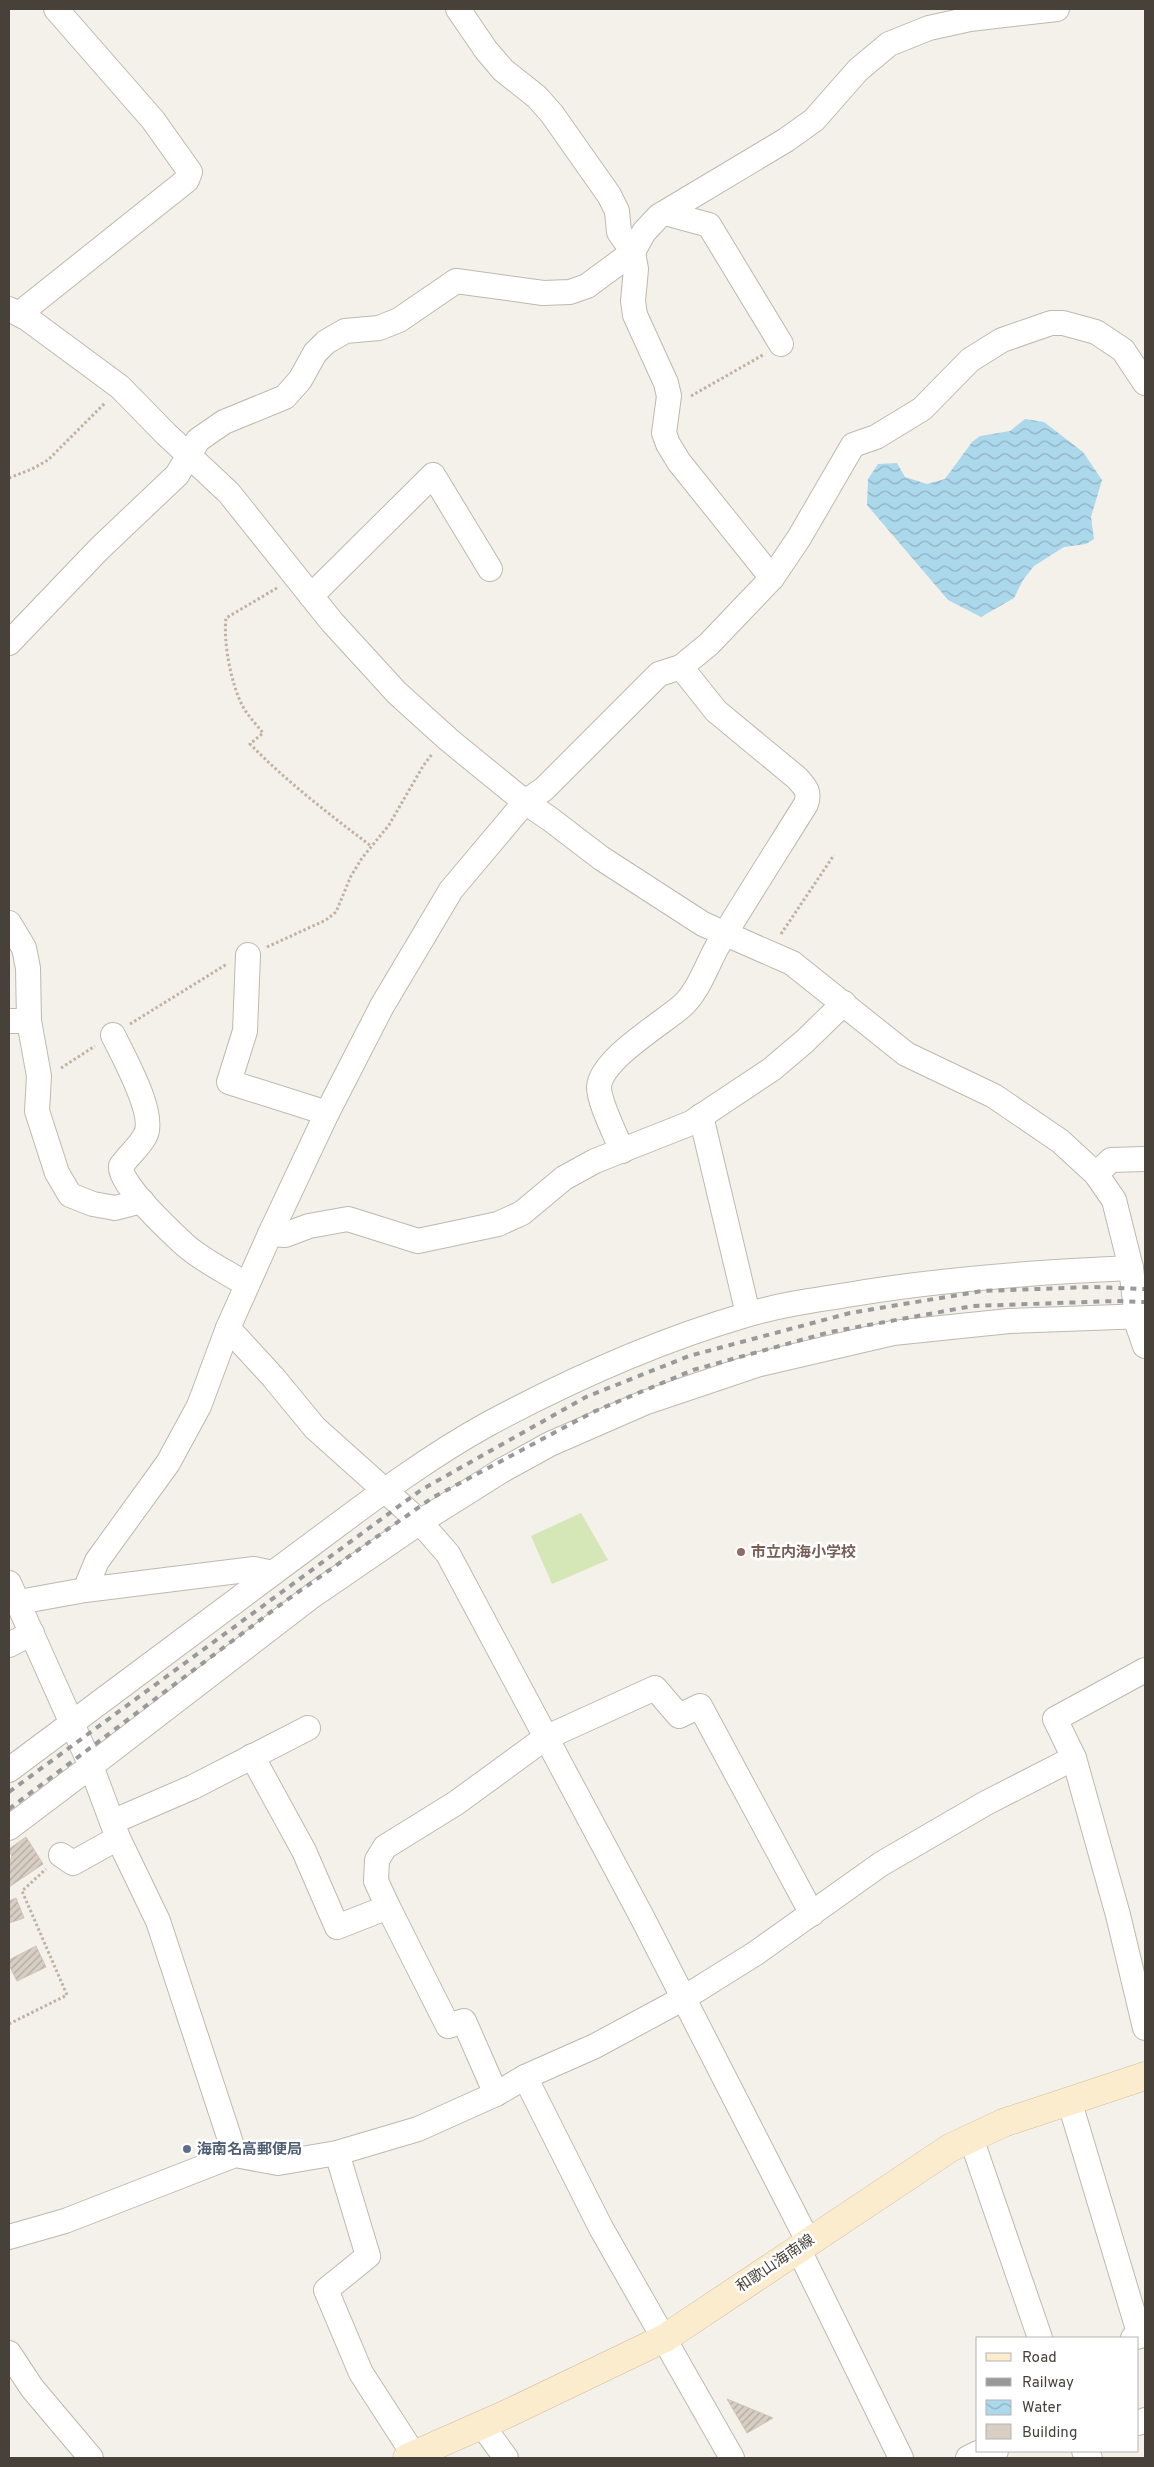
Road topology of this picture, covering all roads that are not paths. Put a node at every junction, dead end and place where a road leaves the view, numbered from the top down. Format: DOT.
graph roads {
  1 [pos="56,9"];
  2 [pos="458,9"];
  3 [pos="1057,9"];
  4 [pos="665,213"];
  5 [pos="633,252"];
  6 [pos="14,311"];
  7 [pos="781,344"];
  8 [pos="1145,382"];
  9 [pos="189,454"];
  10 [pos="490,569"];
  11 [pos="772,578"];
  12 [pos="311,596"];
  13 [pos="9,643"];
  14 [pos="681,667"];
  15 [pos="525,802"];
  16 [pos="9,923"];
  17 [pos="725,934"];
  18 [pos="248,955"];
  19 [pos="844,1003"];
  20 [pos="19,1021"];
  21 [pos="113,1035"];
  22 [pos="327,1113"];
  23 [pos="702,1116"];
  24 [pos="622,1151"];
  25 [pos="1145,1159"];
  26 [pos="1096,1174"];
  27 [pos="142,1201"];
  28 [pos="270,1234"];
  29 [pos="1131,1268"];
  30 [pos="247,1285"];
  31 [pos="748,1314"];
  32 [pos="1141,1316"];
  33 [pos="228,1328"];
  34 [pos="1145,1346"];
  35 [pos="385,1492"];
  36 [pos="420,1522"];
  37 [pos="273,1573"];
  38 [pos="85,1590"];
  39 [pos="14,1592"];
  40 [pos="32,1633"];
  41 [pos="9,1645"];
  42 [pos="1145,1670"];
  43 [pos="71,1725"];
  44 [pos="308,1728"];
  45 [pos="545,1738"];
  46 [pos="252,1756"];
  47 [pos="1074,1758"];
  48 [pos="92,1766"];
  49 [pos="9,1770"];
  50 [pos="9,1828"];
  51 [pos="115,1830"];
  52 [pos="61,1855"];
  53 [pos="388,1907"];
  54 [pos="812,1914"];
  55 [pos="684,1998"];
  56 [pos="1145,2028"];
  57 [pos="525,2076"];
  58 [pos="1145,2076"];
  59 [pos="496,2094"];
  60 [pos="1069,2100"];
  61 [pos="971,2138"];
  62 [pos="337,2153"];
  63 [pos="235,2155"];
  64 [pos="9,2237"];
  65 [pos="803,2244"];
  66 [pos="1040,2337"];
  67 [pos="1137,2337"];
  68 [pos="665,2338"];
  69 [pos="9,2353"];
  70 [pos="482,2425"];
  71 [pos="987,2452"];
  72 [pos="411,2457"];
  73 [pos="91,2458"];
  74 [pos="506,2458"];
  75 [pos="732,2458"];
  76 [pos="901,2458"];
  77 [pos="968,2458"];
  1 -- 6 [label="street"];
  2 -- 5 [label="street"];
  3 -- 4 [label="street"];
  4 -- 5 [label="street"];
  4 -- 7 [label="street"];
  5 -- 9 [label="street"];
  5 -- 11 [label="street"];
  6 -- 9 [label="street"];
  8 -- 11 [label="street"];
  9 -- 12 [label="street"];
  9 -- 13 [label="street"];
  10 -- 12 [label="street"];
  11 -- 14 [label="street"];
  12 -- 15 [label="street"];
  14 -- 15 [label="street"];
  14 -- 17 [label="street"];
  15 -- 17 [label="street"];
  15 -- 22 [label="street"];
  16 -- 20 [label="street"];
  17 -- 19 [label="street"];
  17 -- 24 [label="street"];
  18 -- 22 [label="street"];
  19 -- 23 [label="street"];
  19 -- 26 [label="street"];
  20 -- 27 [label="street"];
  21 -- 27 [label="street"];
  22 -- 28 [label="street"];
  23 -- 24 [label="street"];
  23 -- 31 [label="street"];
  24 -- 28 [label="street"];
  25 -- 26 [label="street"];
  26 -- 29 [label="street"];
  27 -- 30 [label="street"];
  28 -- 30 [label="street"];
  29 -- 31 [label="street"];
  29 -- 32 [label="street"];
  30 -- 33 [label="street"];
  31 -- 35 [label="street"];
  32 -- 34 [label="street"];
  32 -- 36 [label="street"];
  33 -- 35 [label="street"];
  33 -- 38 [label="street"];
  35 -- 36 [label="street"];
  35 -- 37 [label="street"];
  36 -- 45 [label="street"];
  36 -- 48 [label="street"];
  37 -- 38 [label="street"];
  37 -- 43 [label="street"];
  38 -- 39 [label="street"];
  39 -- 40 [label="street"];
  40 -- 41 [label="street"];
  40 -- 43 [label="street"];
  42 -- 47 [label="street"];
  43 -- 48 [label="street"];
  43 -- 49 [label="street"];
  44 -- 46 [label="street"];
  45 -- 53 [label="street"];
  45 -- 54 [label="street"];
  45 -- 55 [label="street"];
  46 -- 51 [label="street"];
  46 -- 53 [label="street"];
  47 -- 54 [label="street"];
  47 -- 56 [label="street"];
  48 -- 50 [label="street"];
  48 -- 51 [label="street"];
  51 -- 52 [label="street"];
  51 -- 63 [label="street"];
  53 -- 59 [label="street"];
  54 -- 55 [label="street"];
  55 -- 57 [label="street"];
  55 -- 65 [label="street"];
  57 -- 59 [label="street"];
  57 -- 68 [label="street"];
  58 -- 60 [label="main road, 和歌山海南線"];
  59 -- 62 [label="street"];
  60 -- 61 [label="main road, 和歌山海南線"];
  60 -- 67 [label="street"];
  61 -- 65 [label="main road, 和歌山海南線"];
  61 -- 66 [label="street"];
  62 -- 63 [label="street"];
  62 -- 72 [label="street"];
  63 -- 64 [label="street"];
  65 -- 68 [label="main road, 和歌山海南線"];
  65 -- 76 [label="street"];
  68 -- 70 [label="main road, 和歌山海南線"];
  68 -- 75 [label="street"];
  69 -- 73 [label="street"];
  70 -- 72 [label="main road, 和歌山海南線"];
  70 -- 74 [label="street"];
  71 -- 77 [label="street"];
}
